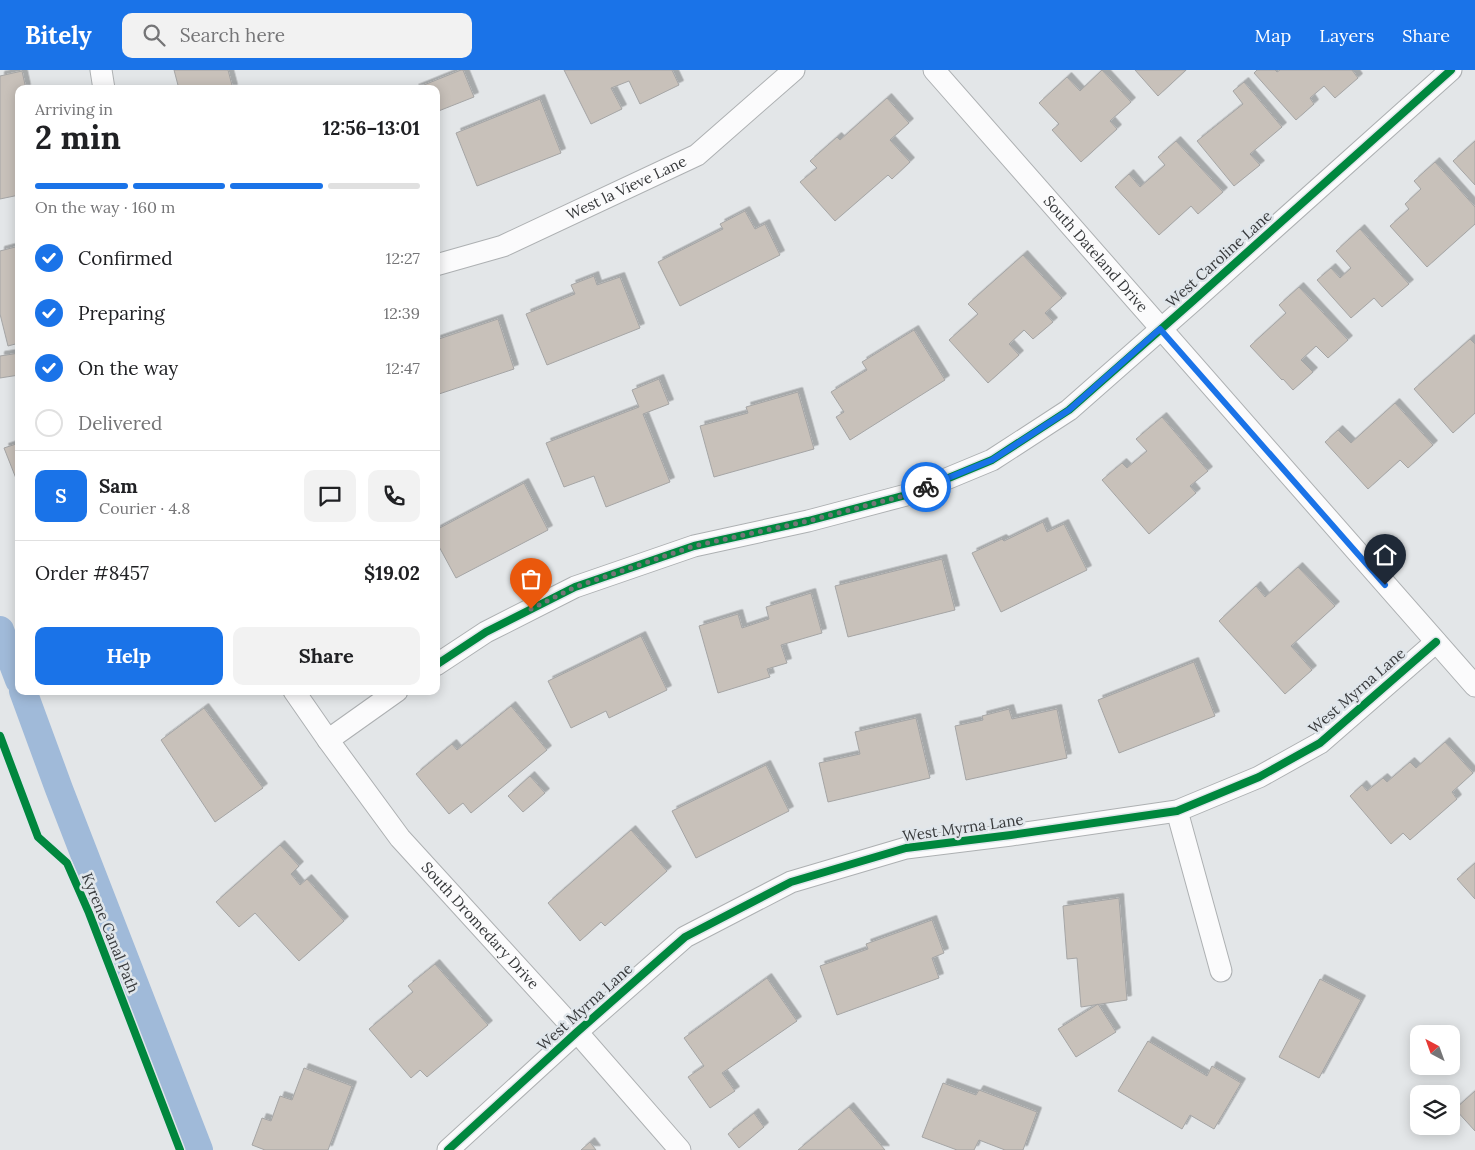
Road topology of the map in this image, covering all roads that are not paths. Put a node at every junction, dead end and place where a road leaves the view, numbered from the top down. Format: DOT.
graph roads {
  1 [pos="101,70"];
  2 [pos="794,70"];
  3 [pos="934,70"];
  4 [pos="1451,70"];
  5 [pos="103,85"];
  6 [pos="440,264"];
  7 [pos="1160,329"];
  8 [pos="1436,642"];
  9 [pos="440,662"];
  10 [pos="1475,686"];
  11 [pos="297,695"];
  12 [pos="391,695"];
  13 [pos="328,740"];
  14 [pos="1177,811"];
  15 [pos="1221,971"];
  16 [pos="576,1032"];
  17 [pos="448,1150"];
  18 [pos="680,1150"];
  1 -- 5 [label="street"];
  2 -- 6 [label="street, West la Vieve Lane"];
  3 -- 7 [label="street, South Dateland Drive"];
  4 -- 7 [label="street, West Caroline Lane"];
  7 -- 8 [label="street, South Dateland Drive"];
  7 -- 9 [label="street, West Caroline Lane"];
  8 -- 10 [label="street, South Dateland Drive"];
  8 -- 14 [label="street, West Myrna Lane"];
  11 -- 13 [label="street, South Dromedary Drive"];
  12 -- 13 [label="street"];
  13 -- 16 [label="street, South Dromedary Drive"];
  14 -- 15 [label="street"];
  14 -- 16 [label="street, West Myrna Lane"];
  16 -- 17 [label="street, West Myrna Lane"];
  16 -- 18 [label="street, South Dromedary Drive"];
}
